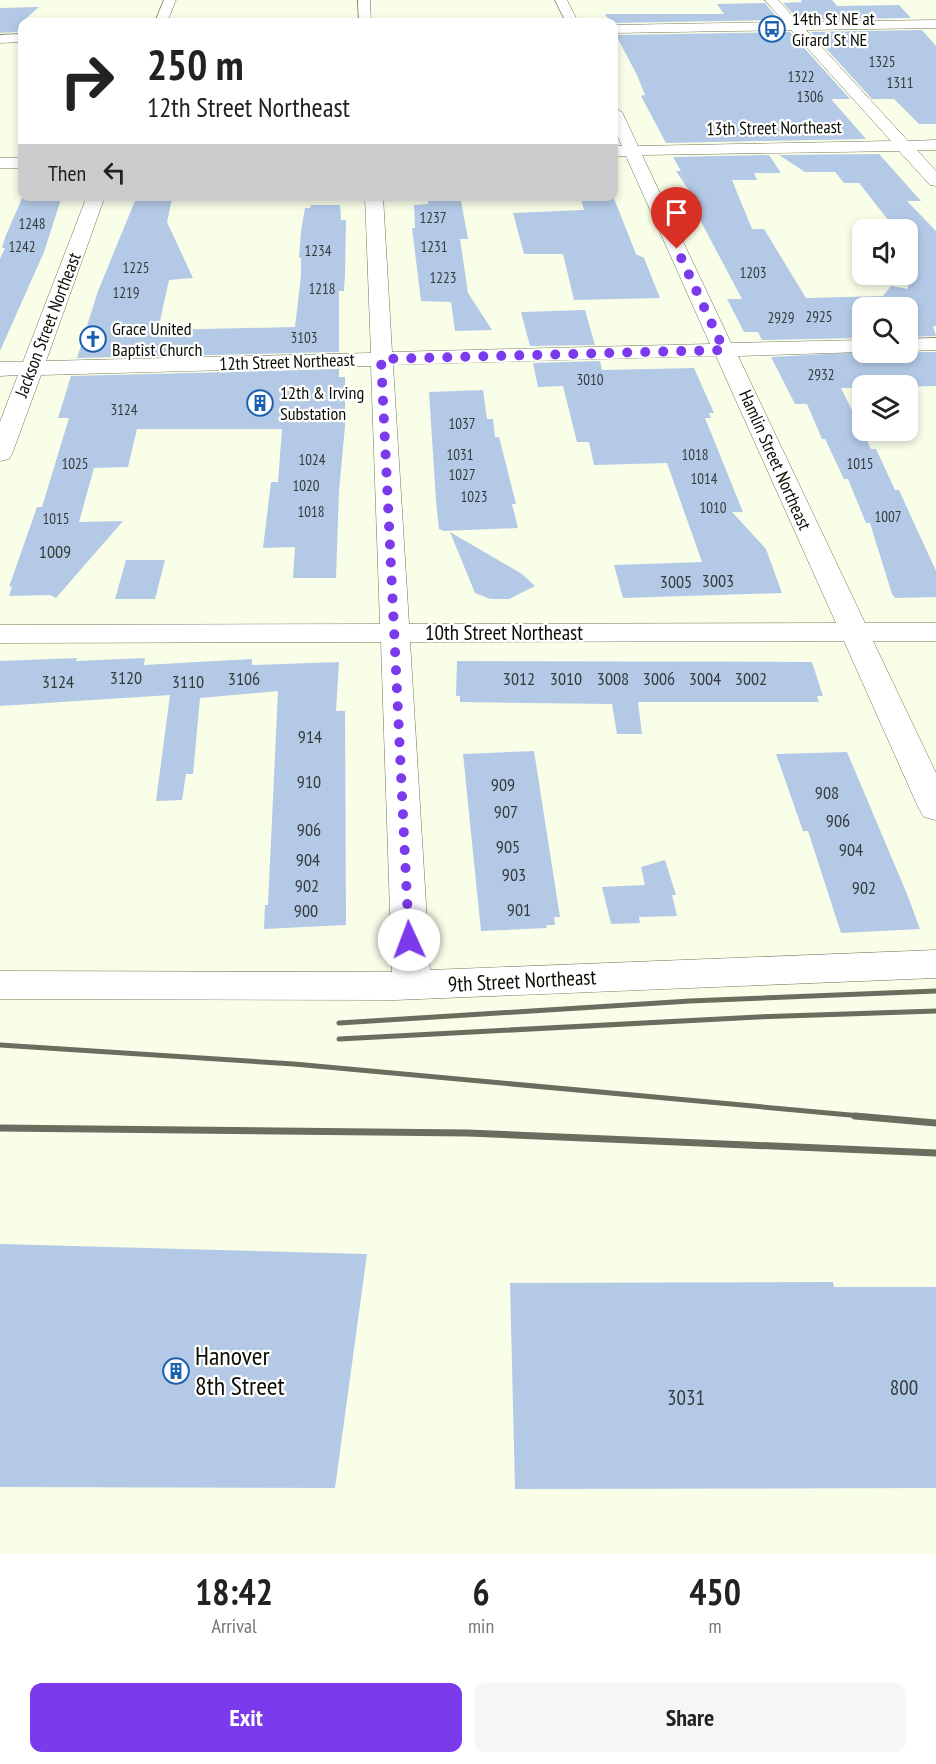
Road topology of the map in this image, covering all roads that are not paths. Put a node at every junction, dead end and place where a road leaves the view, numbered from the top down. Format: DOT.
graph roads {
  1 [pos="170,0"];
  2 [pos="364,0"];
  3 [pos="561,0"];
  4 [pos="771,0"];
  5 [pos="163,18"];
  6 [pos="366,18"];
  7 [pos="570,18"];
  8 [pos="936,24"];
  9 [pos="795,26"];
  10 [pos="618,29"];
  11 [pos="18,38"];
  12 [pos="0,39"];
  13 [pos="618,132"];
  14 [pos="936,145"];
  15 [pos="904,146"];
  16 [pos="622,151"];
  17 [pos="0,163"];
  18 [pos="18,163"];
  19 [pos="936,181"];
  20 [pos="94,201"];
  21 [pos="374,201"];
  22 [pos="936,344"];
  23 [pos="918,345"];
  24 [pos="852,346"];
  25 [pos="724,350"];
  26 [pos="381,359"];
  27 [pos="32,368"];
  28 [pos="0,369"];
  29 [pos="0,454"];
  30 [pos="853,632"];
  31 [pos="936,632"];
  32 [pos="395,633"];
  33 [pos="0,634"];
  34 [pos="936,809"];
  35 [pos="936,964"];
  36 [pos="0,985"];
  37 [pos="412,985"];
  1 -- 5 [label="street"];
  2 -- 6 [label="street"];
  3 -- 7 [label="street"];
  4 -- 9 [label="street"];
  8 -- 9 [label="street"];
  9 -- 10 [label="street"];
  9 -- 15 [label="street"];
  11 -- 12 [label="street"];
  13 -- 16 [label="street, Hamlin Street Northeast"];
  14 -- 15 [label="street, 13th Street Northeast"];
  15 -- 16 [label="street, 13th Street Northeast"];
  15 -- 19 [label="street"];
  16 -- 25 [label="street, Hamlin Street Northeast"];
  17 -- 18 [label="street"];
  20 -- 27 [label="street, Jackson Street Northeast"];
  21 -- 26 [label="street"];
  22 -- 23 [label="street"];
  24 -- 25 [label="street, 12th Street Northeast"];
  25 -- 26 [label="street, 12th Street Northeast"];
  25 -- 30 [label="street, Hamlin Street Northeast"];
  26 -- 27 [label="street, 12th Street Northeast"];
  26 -- 32 [label="street"];
  27 -- 28 [label="street, 12th Street Northeast"];
  27 -- 29 [label="street, Jackson Street Northeast"];
  30 -- 31 [label="street, 10th Street Northeast"];
  30 -- 32 [label="street, 10th Street Northeast"];
  30 -- 34 [label="street, Hamlin Street Northeast"];
  32 -- 33 [label="street, 10th Street Northeast"];
  32 -- 37 [label="street"];
  35 -- 37 [label="street, 9th Street Northeast"];
  36 -- 37 [label="street, 9th Street Northeast"];
}
